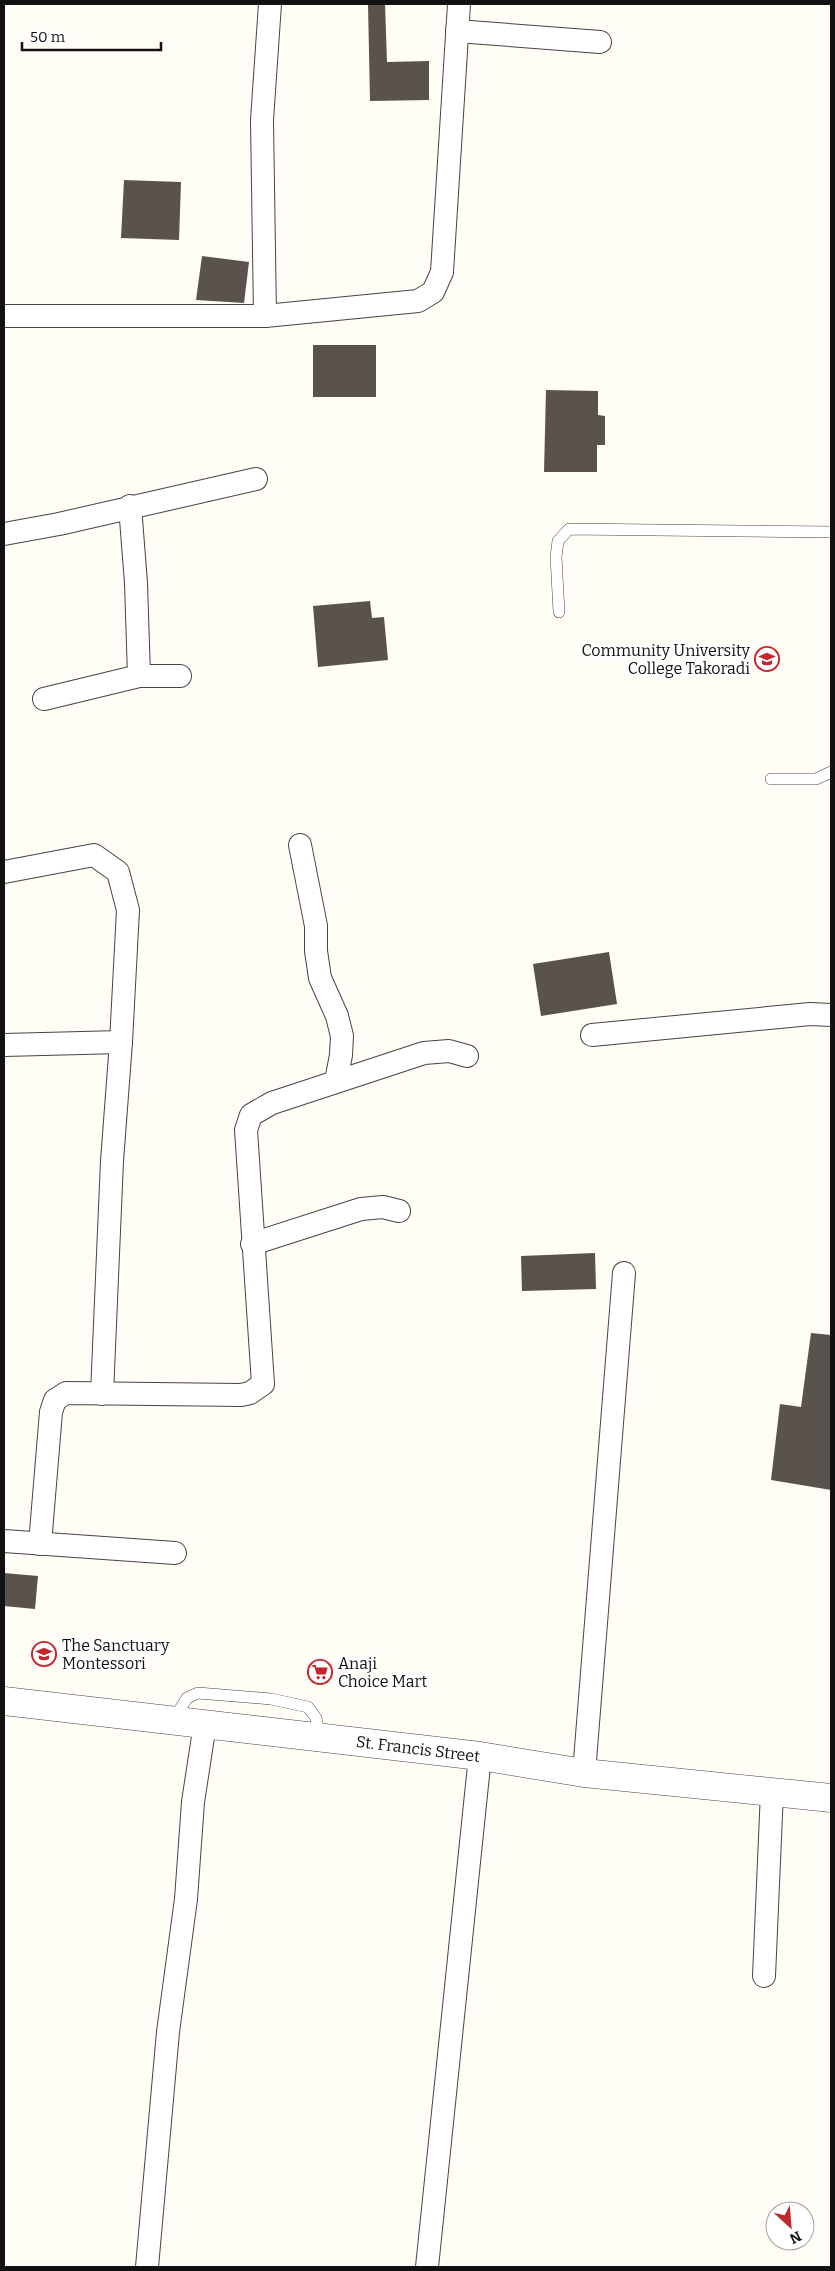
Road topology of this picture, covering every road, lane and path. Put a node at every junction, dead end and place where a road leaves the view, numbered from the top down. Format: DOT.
graph roads {
  1 [pos="270,4"];
  2 [pos="459,4"];
  3 [pos="457,31"];
  4 [pos="600,42"];
  5 [pos="4,316"];
  6 [pos="265,316"];
  7 [pos="256,479"];
  8 [pos="130,506"];
  9 [pos="831,532"];
  10 [pos="4,534"];
  11 [pos="559,612"];
  12 [pos="139,676"];
  13 [pos="180,676"];
  14 [pos="44,699"];
  15 [pos="831,772"];
  16 [pos="771,779"];
  17 [pos="300,845"];
  18 [pos="4,872"];
  19 [pos="831,1015"];
  20 [pos="592,1035"];
  21 [pos="121,1042"];
  22 [pos="4,1045"];
  23 [pos="467,1056"];
  24 [pos="336,1081"];
  25 [pos="399,1211"];
  26 [pos="252,1244"];
  27 [pos="624,1273"];
  28 [pos="102,1394"];
  29 [pos="4,1541"];
  30 [pos="40,1544"];
  31 [pos="174,1553"];
  32 [pos="4,1701"];
  33 [pos="173,1720"];
  34 [pos="205,1724"];
  35 [pos="320,1737"];
  36 [pos="480,1756"];
  37 [pos="584,1773"];
  38 [pos="772,1792"];
  39 [pos="831,1798"];
  40 [pos="764,1976"];
  41 [pos="147,2267"];
  42 [pos="427,2267"];
  1 -- 6 [label="street"];
  2 -- 3 [label="street"];
  3 -- 4 [label="street"];
  3 -- 6 [label="street"];
  5 -- 6 [label="street"];
  7 -- 8 [label="street"];
  8 -- 10 [label="street"];
  8 -- 12 [label="street"];
  9 -- 11 [label="lane"];
  12 -- 13 [label="street"];
  12 -- 14 [label="street"];
  15 -- 16 [label="lane"];
  17 -- 24 [label="street"];
  18 -- 21 [label="street"];
  19 -- 20 [label="street"];
  21 -- 22 [label="street"];
  21 -- 28 [label="street"];
  23 -- 24 [label="street"];
  24 -- 26 [label="street"];
  25 -- 26 [label="street"];
  26 -- 28 [label="street"];
  27 -- 37 [label="street"];
  28 -- 30 [label="street"];
  29 -- 30 [label="street"];
  30 -- 31 [label="street"];
  32 -- 33 [label="street, St. Francis Street"];
  33 -- 34 [label="street, St. Francis Street"];
  33 -- 35 [label="lane"];
  34 -- 35 [label="street, St. Francis Street"];
  34 -- 41 [label="street"];
  35 -- 36 [label="street, St. Francis Street"];
  36 -- 37 [label="street, St. Francis Street"];
  36 -- 42 [label="street"];
  37 -- 38 [label="street, St. Francis Street"];
  38 -- 39 [label="street, St. Francis Street"];
  38 -- 40 [label="street"];
}
